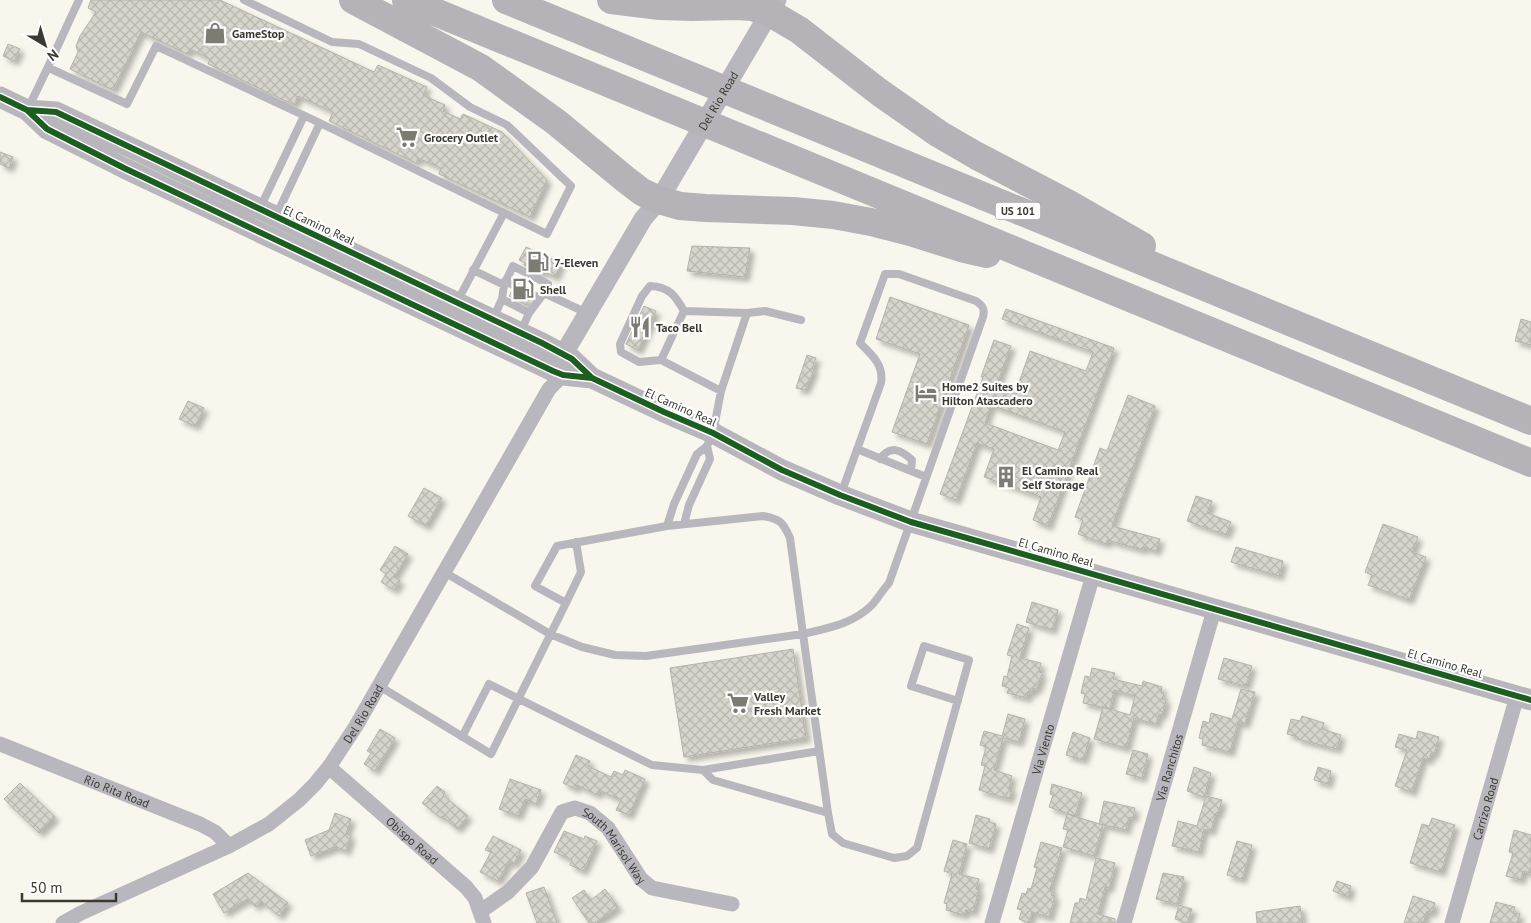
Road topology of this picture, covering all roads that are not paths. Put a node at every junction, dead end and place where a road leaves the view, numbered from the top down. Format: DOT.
graph roads {
  1 [pos="78,0"];
  2 [pos="244,0"];
  3 [pos="353,0"];
  4 [pos="406,0"];
  5 [pos="506,0"];
  6 [pos="610,0"];
  7 [pos="773,7"];
  8 [pos="49,68"];
  9 [pos="0,97"];
  10 [pos="27,110"];
  11 [pos="304,116"];
  12 [pos="320,123"];
  13 [pos="660,200"];
  14 [pos="504,213"];
  15 [pos="263,222"];
  16 [pos="473,270"];
  17 [pos="1077,276"];
  18 [pos="504,283"];
  19 [pos="542,296"];
  20 [pos="502,299"];
  21 [pos="456,302"];
  22 [pos="1243,303"];
  23 [pos="684,311"];
  24 [pos="529,313"];
  25 [pos="587,313"];
  26 [pos="747,313"];
  27 [pos="492,320"];
  28 [pos="801,320"];
  29 [pos="520,333"];
  30 [pos="661,360"];
  31 [pos="560,370"];
  32 [pos="721,391"];
  33 [pos="1531,420"];
  34 [pos="710,440"];
  35 [pos="857,449"];
  36 [pos="880,459"];
  37 [pos="1531,463"];
  38 [pos="910,471"];
  39 [pos="926,477"];
  40 [pos="840,496"];
  41 [pos="911,522"];
  42 [pos="684,524"];
  43 [pos="667,526"];
  44 [pos="576,542"];
  45 [pos="444,572"];
  46 [pos="1093,575"];
  47 [pos="566,603"];
  48 [pos="1214,610"];
  49 [pos="550,634"];
  50 [pos="803,634"];
  51 [pos="379,686"];
  52 [pos="520,698"];
  53 [pos="1524,698"];
  54 [pos="958,701"];
  55 [pos="462,736"];
  56 [pos="0,744"];
  57 [pos="819,751"];
  58 [pos="329,767"];
  59 [pos="703,770"];
  60 [pos="828,813"];
  61 [pos="229,846"];
  62 [pos="732,904"];
  63 [pos="482,917"];
  64 [pos="63,923"];
  65 [pos="992,923"];
  66 [pos="1124,923"];
  67 [pos="1452,923"];
  1 -- 8 [label="lane"];
  2 -- 14 [label="lane"];
  3 -- 13 [label="highway"];
  4 -- 17 [label="highway"];
  5 -- 22 [label="highway, US 101"];
  6 -- 7 [label="highway"];
  7 -- 13 [label="street, Del Rio Road"];
  7 -- 22 [label="highway"];
  8 -- 10 [label="lane"];
  8 -- 11 [label="lane"];
  9 -- 10 [label="main road, El Camino Real"];
  10 -- 15 [label="main road, El Camino Real"];
  11 -- 12 [label="lane"];
  11 -- 15 [label="lane"];
  12 -- 14 [label="lane"];
  12 -- 15 [label="lane"];
  13 -- 17 [label="highway"];
  13 -- 25 [label="street, Del Rio Road"];
  13 -- 31 [label="street, Del Rio Road"];
  14 -- 16 [label="lane"];
  15 -- 21 [label="main road, El Camino Real"];
  15 -- 31 [label="main road, El Camino Real"];
  16 -- 18 [label="lane"];
  16 -- 21 [label="lane"];
  17 -- 37 [label="highway"];
  18 -- 19 [label="lane"];
  18 -- 19 [label="lane"];
  18 -- 20 [label="lane"];
  19 -- 24 [label="lane"];
  19 -- 25 [label="lane"];
  20 -- 24 [label="lane"];
  20 -- 27 [label="lane"];
  21 -- 27 [label="main road, El Camino Real"];
  22 -- 33 [label="highway, US 101"];
  23 -- 26 [label="lane"];
  23 -- 30 [label="lane"];
  23 -- 30 [label="lane"];
  24 -- 29 [label="lane"];
  25 -- 31 [label="street, Del Rio Road"];
  26 -- 28 [label="lane"];
  26 -- 32 [label="lane"];
  27 -- 29 [label="main road, El Camino Real"];
  29 -- 31 [label="main road, El Camino Real"];
  30 -- 32 [label="lane"];
  31 -- 34 [label="main road, El Camino Real"];
  31 -- 45 [label="street, Del Rio Road"];
  32 -- 34 [label="lane"];
  34 -- 40 [label="main road, El Camino Real"];
  34 -- 42 [label="lane"];
  34 -- 43 [label="lane"];
  35 -- 36 [label="lane"];
  35 -- 39 [label="lane"];
  35 -- 40 [label="lane"];
  36 -- 38 [label="lane"];
  36 -- 38 [label="lane"];
  38 -- 39 [label="lane"];
  39 -- 41 [label="lane"];
  40 -- 41 [label="main road, El Camino Real"];
  41 -- 46 [label="main road, El Camino Real"];
  41 -- 50 [label="lane"];
  42 -- 43 [label="lane"];
  42 -- 50 [label="lane"];
  43 -- 44 [label="lane"];
  44 -- 47 [label="lane"];
  44 -- 47 [label="lane"];
  45 -- 49 [label="lane"];
  45 -- 51 [label="street, Del Rio Road"];
  46 -- 48 [label="main road, El Camino Real"];
  46 -- 65 [label="street, Via Viento"];
  47 -- 49 [label="lane"];
  48 -- 53 [label="main road, El Camino Real"];
  48 -- 66 [label="street, Via Ranchitos"];
  49 -- 50 [label="lane"];
  49 -- 52 [label="lane"];
  50 -- 57 [label="lane"];
  51 -- 55 [label="lane"];
  51 -- 58 [label="street, Del Rio Road"];
  52 -- 55 [label="lane"];
  52 -- 55 [label="lane"];
  52 -- 59 [label="lane"];
  53 -- 67 [label="street, Carrizo Road"];
  54 -- 54 [label="lane"];
  54 -- 60 [label="lane"];
  56 -- 61 [label="street, Rio Rita Road"];
  57 -- 59 [label="lane"];
  57 -- 60 [label="lane"];
  58 -- 61 [label="street, Del Rio Road"];
  58 -- 63 [label="street, Obispo Road"];
  59 -- 60 [label="lane"];
  61 -- 64 [label="street, Del Rio Road"];
  62 -- 63 [label="street, South Marisol Way"];
}
